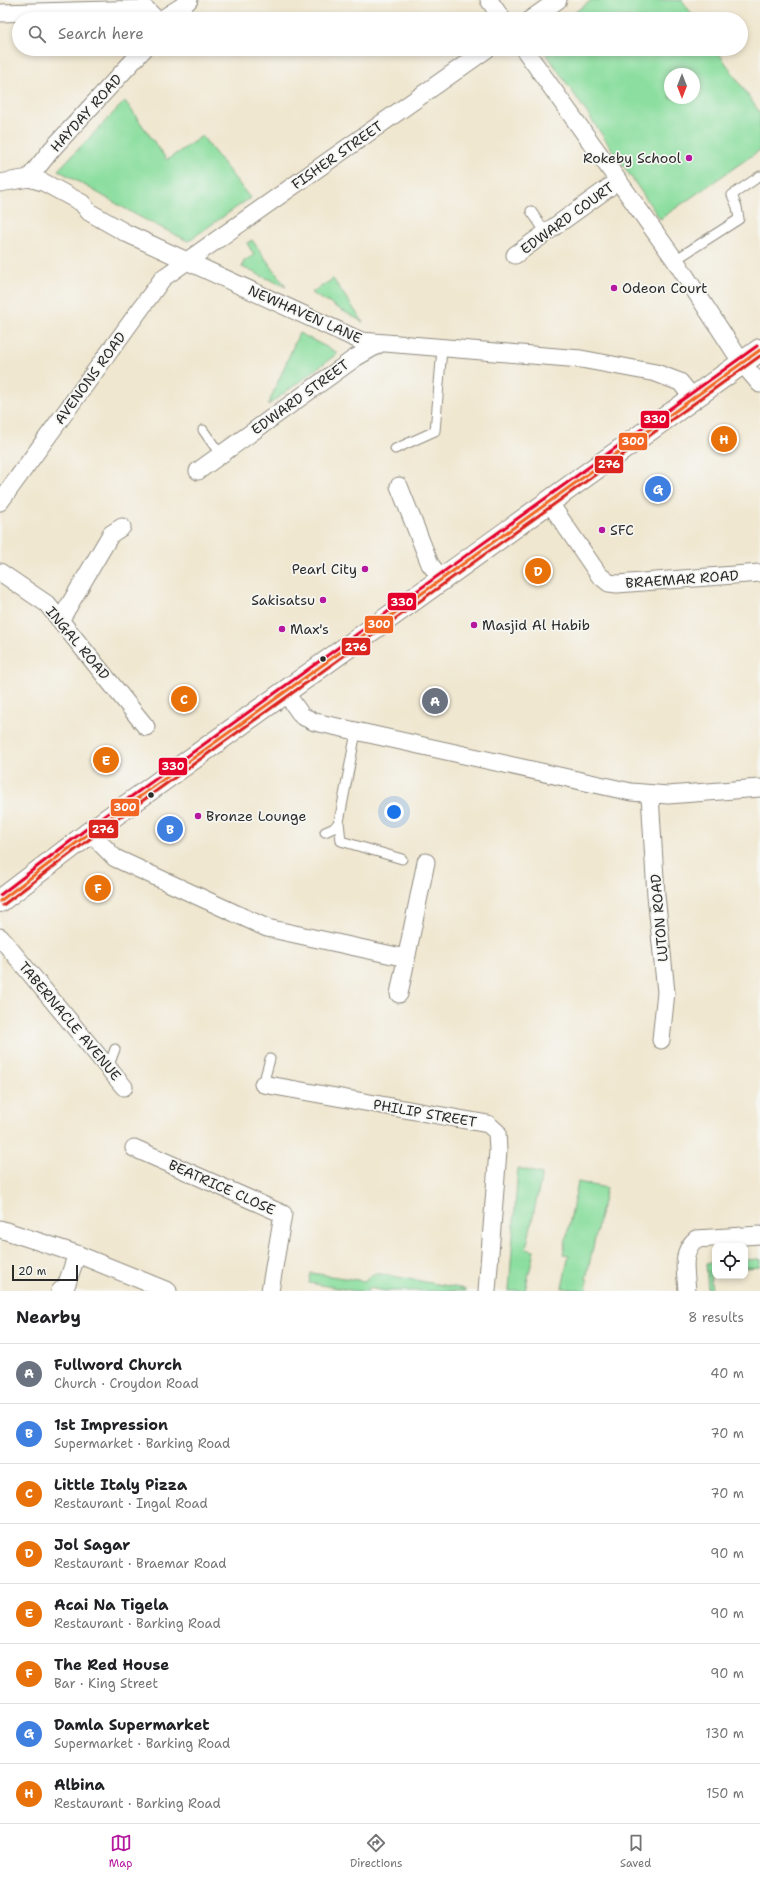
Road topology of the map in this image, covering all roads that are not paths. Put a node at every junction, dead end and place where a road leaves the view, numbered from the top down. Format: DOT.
graph roads {
  1 [pos="189,0"];
  2 [pos="489,0"];
  3 [pos="558,0"];
  4 [pos="49,12"];
  5 [pos="148,12"];
  6 [pos="173,12"];
  7 [pos="497,12"];
  8 [pos="541,12"];
  9 [pos="0,13"];
  10 [pos="12,13"];
  11 [pos="138,56"];
  12 [pos="477,56"];
  13 [pos="529,56"];
  14 [pos="760,176"];
  15 [pos="29,178"];
  16 [pos="618,181"];
  17 [pos="0,183"];
  18 [pos="531,210"];
  19 [pos="546,232"];
  20 [pos="515,255"];
  21 [pos="675,260"];
  22 [pos="186,262"];
  23 [pos="381,343"];
  24 [pos="442,349"];
  25 [pos="760,350"];
  26 [pos="742,364"];
  27 [pos="760,384"];
  28 [pos="693,398"];
  29 [pos="203,430"];
  30 [pos="396,449"];
  31 [pos="220,454"];
  32 [pos="198,471"];
  33 [pos="399,486"];
  34 [pos="0,502"];
  35 [pos="549,502"];
  36 [pos="122,527"];
  37 [pos="0,572"];
  38 [pos="760,573"];
  39 [pos="442,580"];
  40 [pos="61,619"];
  41 [pos="285,692"];
  42 [pos="146,727"];
  43 [pos="356,732"];
  44 [pos="760,788"];
  45 [pos="650,795"];
  46 [pos="339,822"];
  47 [pos="92,831"];
  48 [pos="325,832"];
  49 [pos="402,859"];
  50 [pos="426,862"];
  51 [pos="0,901"];
  52 [pos="0,937"];
  53 [pos="406,958"];
  54 [pos="399,994"];
  55 [pos="661,1040"];
  56 [pos="115,1049"];
  57 [pos="270,1059"];
  58 [pos="108,1068"];
  59 [pos="263,1084"];
  60 [pos="124,1087"];
  61 [pos="134,1148"];
  62 [pos="0,1229"];
  63 [pos="760,1235"];
  64 [pos="77,1254"];
  65 [pos="60,1291"];
  66 [pos="168,1291"];
  67 [pos="270,1291"];
  68 [pos="487,1291"];
  69 [pos="687,1291"];
  1 -- 6 [label="street"];
  2 -- 7 [label="street"];
  3 -- 8 [label="street"];
  4 -- 5 [label="street"];
  9 -- 10 [label="street"];
  11 -- 15 [label="street, HAYDAY ROAD"];
  12 -- 22 [label="street, FISHER STREET"];
  13 -- 16 [label="street"];
  14 -- 21 [label="lane"];
  15 -- 17 [label="street"];
  15 -- 22 [label="street, NEWHAVEN LANE"];
  16 -- 19 [label="street, EDWARD COURT"];
  16 -- 21 [label="street"];
  18 -- 19 [label="lane"];
  19 -- 20 [label="street, EDWARD COURT"];
  21 -- 26 [label="street"];
  22 -- 23 [label="street, NEWHAVEN LANE"];
  22 -- 34 [label="street, AVENONS ROAD"];
  23 -- 24 [label="street, NEWHAVEN LANE"];
  23 -- 31 [label="street, EDWARD STREET"];
  24 -- 28 [label="street, NEWHAVEN LANE"];
  24 -- 30 [label="lane"];
  25 -- 26 [label="main road"];
  26 -- 27 [label="street"];
  26 -- 28 [label="main road"];
  28 -- 35 [label="main road"];
  29 -- 31 [label="lane"];
  31 -- 32 [label="street, EDWARD STREET"];
  33 -- 39 [label="street"];
  35 -- 38 [label="street, BRAEMAR ROAD"];
  35 -- 39 [label="main road"];
  36 -- 40 [label="street"];
  37 -- 40 [label="street, INGAL ROAD"];
  39 -- 41 [label="main road"];
  40 -- 42 [label="street, INGAL ROAD"];
  41 -- 43 [label="street"];
  41 -- 47 [label="main road"];
  43 -- 45 [label="street"];
  43 -- 46 [label="lane"];
  44 -- 45 [label="street"];
  45 -- 55 [label="street, LUTON ROAD"];
  46 -- 48 [label="lane"];
  46 -- 49 [label="lane"];
  47 -- 51 [label="main road"];
  47 -- 53 [label="street"];
  50 -- 53 [label="street"];
  52 -- 58 [label="street, TABERNACLE AVENUE"];
  53 -- 54 [label="street"];
  56 -- 58 [label="lane"];
  57 -- 59 [label="lane"];
  58 -- 60 [label="street, TABERNACLE AVENUE"];
  59 -- 68 [label="street, PHILIP STREET"];
  61 -- 67 [label="street, BEATRICE CLOSE"];
  62 -- 64 [label="street"];
  63 -- 69 [label="street"];
  64 -- 65 [label="street"];
  64 -- 66 [label="street"];
}
